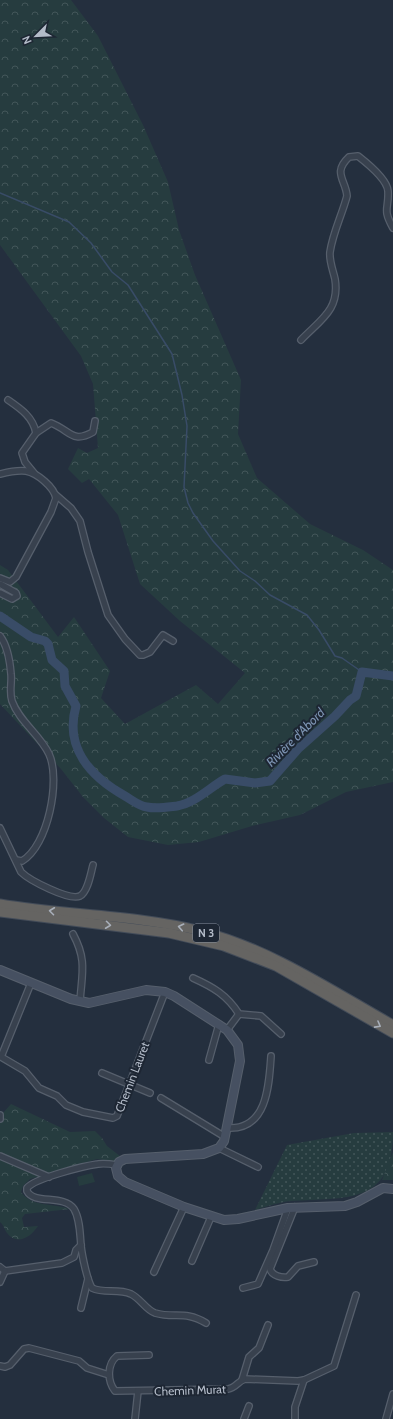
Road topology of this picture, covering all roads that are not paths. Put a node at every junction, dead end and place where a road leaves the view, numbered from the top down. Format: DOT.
graph roads {
  1 [pos="393,228"];
  2 [pos="301,340"];
  3 [pos="8,400"];
  4 [pos="95,421"];
  5 [pos="36,433"];
  6 [pos="0,474"];
  7 [pos="36,475"];
  8 [pos="56,495"];
  9 [pos="0,578"];
  10 [pos="0,584"];
  11 [pos="0,593"];
  12 [pos="0,636"];
  13 [pos="173,642"];
  14 [pos="0,828"];
  15 [pos="16,860"];
  16 [pos="93,864"];
  17 [pos="0,904"];
  18 [pos="0,912"];
  19 [pos="73,934"];
  20 [pos="0,970"];
  21 [pos="193,978"];
  22 [pos="31,983"];
  23 [pos="165,992"];
  24 [pos="80,1001"];
  25 [pos="239,1014"];
  26 [pos="219,1024"];
  27 [pos="393,1025"];
  28 [pos="227,1030"];
  29 [pos="281,1034"];
  30 [pos="393,1034"];
  31 [pos="271,1056"];
  32 [pos="209,1060"];
  33 [pos="102,1073"];
  34 [pos="129,1084"];
  35 [pos="150,1093"];
  36 [pos="161,1098"];
  37 [pos="0,1115"];
  38 [pos="0,1119"];
  39 [pos="228,1128"];
  40 [pos="225,1137"];
  41 [pos="219,1148"];
  42 [pos="0,1156"];
  43 [pos="117,1165"];
  44 [pos="258,1167"];
  45 [pos="49,1177"];
  46 [pos="393,1189"];
  47 [pos="184,1207"];
  48 [pos="291,1207"];
  49 [pos="211,1217"];
  50 [pos="80,1245"];
  51 [pos="192,1261"];
  52 [pos="314,1262"];
  53 [pos="0,1266"];
  54 [pos="5,1271"];
  55 [pos="154,1272"];
  56 [pos="88,1278"];
  57 [pos="0,1282"];
  58 [pos="243,1288"];
  59 [pos="356,1295"];
  60 [pos="81,1308"];
  61 [pos="206,1323"];
  62 [pos="268,1324"];
  63 [pos="148,1355"];
  64 [pos="0,1366"];
  65 [pos="109,1375"];
  66 [pos="242,1380"];
  67 [pos="304,1380"];
  68 [pos="138,1391"];
  69 [pos="393,1394"];
  70 [pos="249,1406"];
  71 [pos="135,1419"];
  72 [pos="244,1419"];
  73 [pos="295,1419"];
  74 [pos="386,1419"];
  1 -- 2 [label="street"];
  3 -- 5 [label="street"];
  4 -- 5 [label="street"];
  5 -- 7 [label="street"];
  6 -- 7 [label="street"];
  7 -- 8 [label="street"];
  8 -- 9 [label="street"];
  8 -- 13 [label="street"];
  10 -- 11 [label="street"];
  12 -- 15 [label="street"];
  14 -- 15 [label="street"];
  15 -- 16 [label="street"];
  27 -- 17 [label="highway, N 3, one-way"];
  18 -- 30 [label="highway, N 3, one-way"];
  19 -- 24 [label="street"];
  20 -- 22 [label="main road"];
  21 -- 25 [label="street"];
  22 -- 24 [label="main road"];
  22 -- 34 [label="street, Chemin Lauret"];
  23 -- 24 [label="main road"];
  23 -- 26 [label="main road"];
  23 -- 34 [label="street, Chemin Lauret"];
  25 -- 28 [label="street"];
  25 -- 29 [label="street"];
  26 -- 28 [label="main road"];
  26 -- 32 [label="street"];
  28 -- 39 [label="main road"];
  31 -- 39 [label="street"];
  33 -- 34 [label="street"];
  34 -- 35 [label="street"];
  36 -- 40 [label="street"];
  37 -- 38 [label="street"];
  39 -- 40 [label="main road"];
  40 -- 41 [label="main road"];
  41 -- 43 [label="main road"];
  41 -- 44 [label="street"];
  42 -- 45 [label="street"];
  43 -- 45 [label="street"];
  43 -- 47 [label="main road"];
  45 -- 50 [label="street"];
  46 -- 48 [label="main road"];
  47 -- 49 [label="main road"];
  47 -- 55 [label="street"];
  48 -- 49 [label="main road"];
  48 -- 52 [label="street"];
  48 -- 58 [label="street"];
  49 -- 51 [label="street"];
  50 -- 54 [label="street"];
  50 -- 56 [label="street"];
  53 -- 54 [label="street"];
  54 -- 57 [label="street"];
  56 -- 60 [label="street"];
  56 -- 61 [label="street"];
  59 -- 67 [label="street, Chemin Murat"];
  62 -- 66 [label="street"];
  63 -- 65 [label="street"];
  64 -- 65 [label="street"];
  65 -- 68 [label="street"];
  66 -- 67 [label="street, Chemin Murat"];
  66 -- 68 [label="street, Chemin Murat"];
  67 -- 73 [label="street"];
  68 -- 71 [label="street, Chemin Murat"];
  69 -- 74 [label="street"];
  70 -- 72 [label="street"];
}
